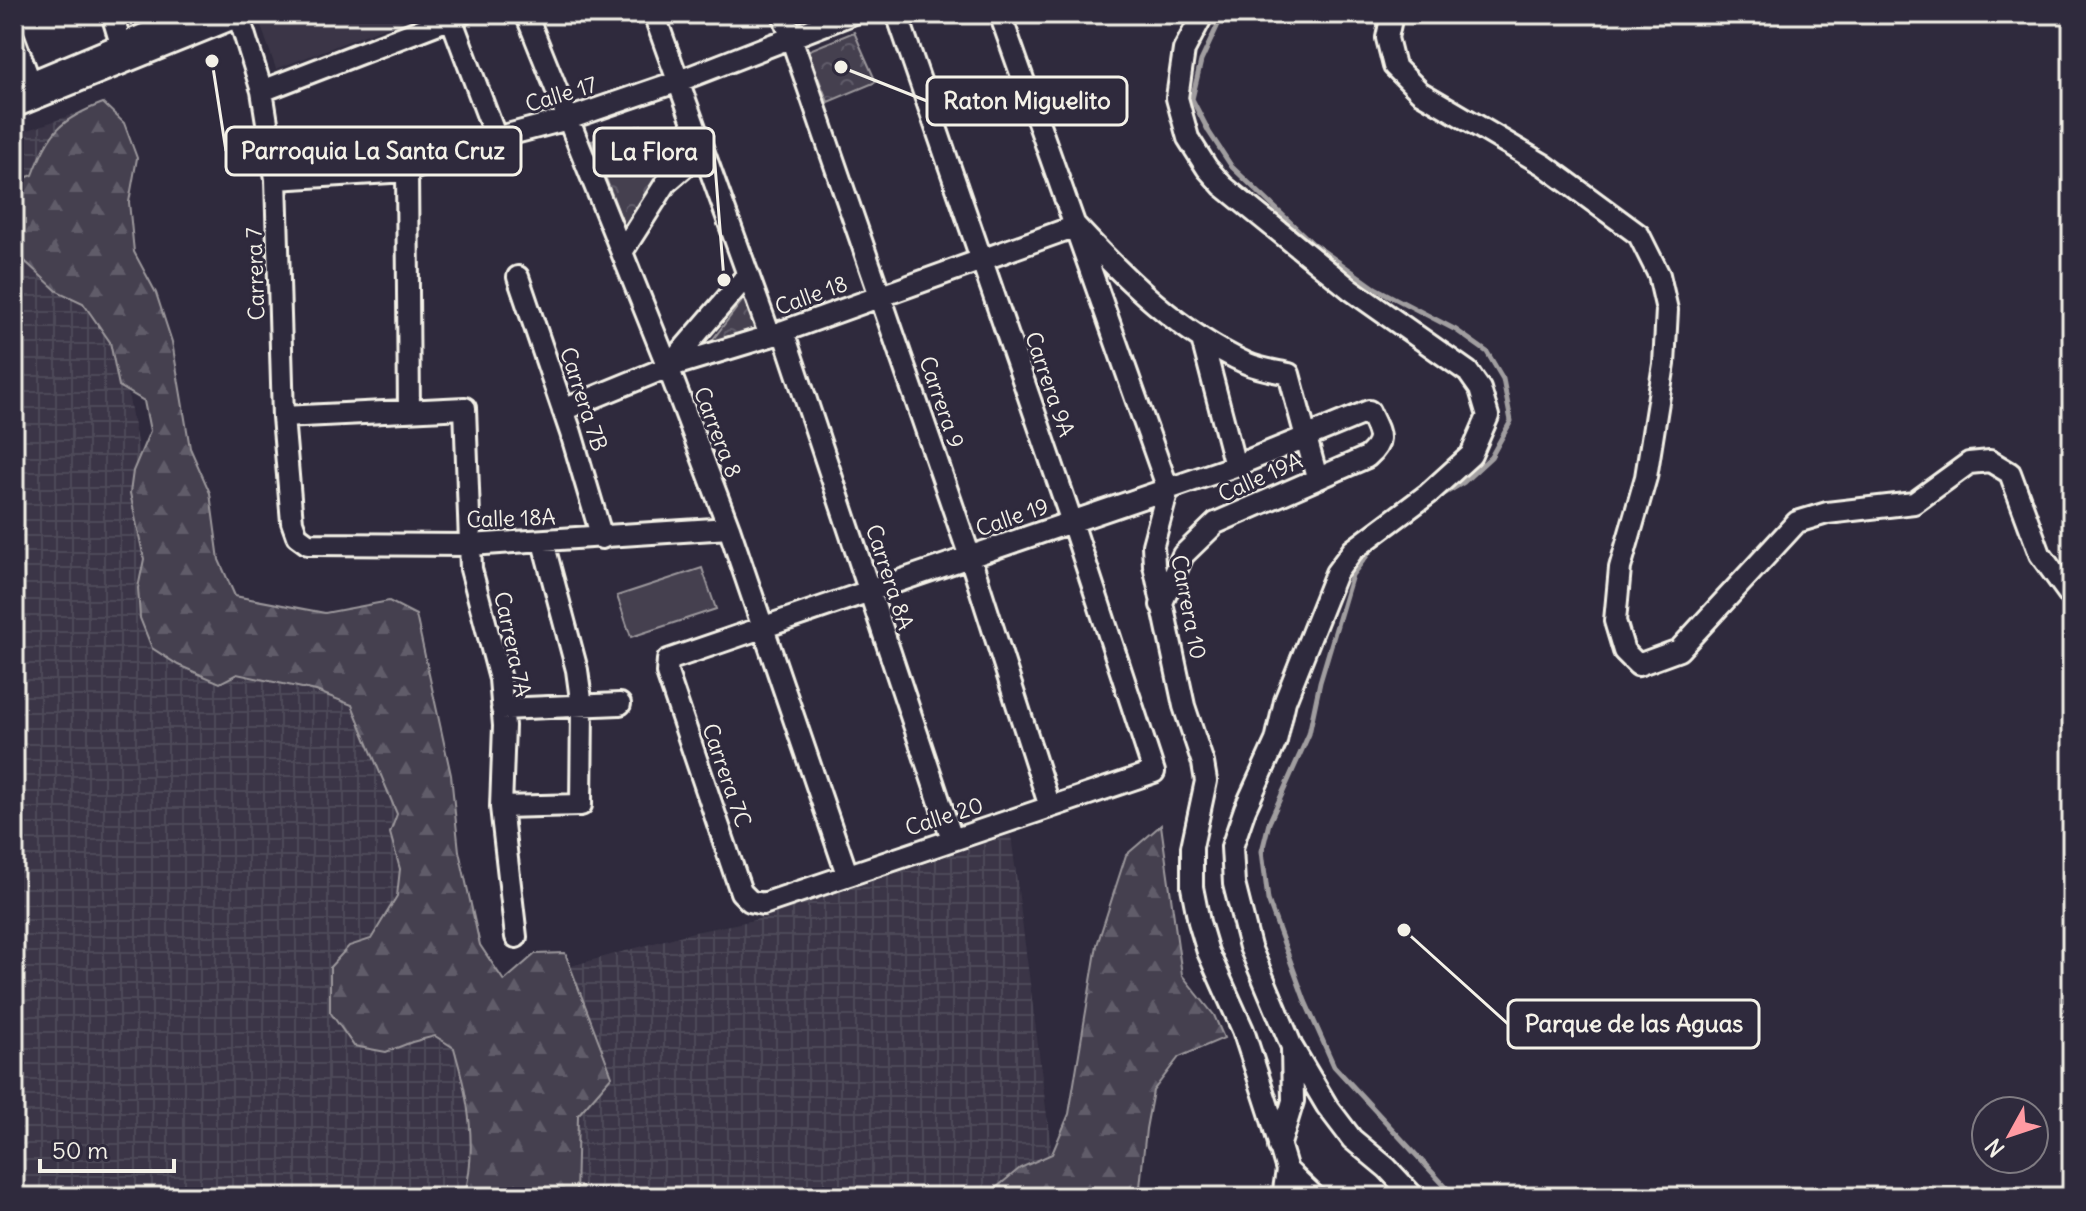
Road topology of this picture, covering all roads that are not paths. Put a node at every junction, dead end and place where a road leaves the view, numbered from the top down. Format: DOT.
graph roads {
  1 [pos="112,14"];
  2 [pos="194,14"];
  3 [pos="526,14"];
  4 [pos="654,14"];
  5 [pos="783,14"];
  6 [pos="852,14"];
  7 [pos="897,14"];
  8 [pos="1000,14"];
  9 [pos="1203,14"];
  10 [pos="1392,14"];
  11 [pos="239,15"];
  12 [pos="457,16"];
  13 [pos="791,37"];
  14 [pos="14,39"];
  15 [pos="121,44"];
  16 [pos="679,81"];
  17 [pos="27,90"];
  18 [pos="262,91"];
  19 [pos="14,107"];
  20 [pos="568,119"];
  21 [pos="496,138"];
  22 [pos="703,151"];
  23 [pos="407,171"];
  24 [pos="276,179"];
  25 [pos="1076,226"];
  26 [pos="622,252"];
  27 [pos="981,260"];
  28 [pos="748,274"];
  29 [pos="518,277"];
  30 [pos="880,295"];
  31 [pos="776,333"];
  32 [pos="1202,339"];
  33 [pos="668,367"];
  34 [pos="563,410"];
  35 [pos="409,411"];
  36 [pos="1369,411"];
  37 [pos="283,417"];
  38 [pos="1306,437"];
  39 [pos="1235,466"];
  40 [pos="1317,478"];
  41 [pos="1168,489"];
  42 [pos="1072,522"];
  43 [pos="729,528"];
  44 [pos="297,536"];
  45 [pos="602,538"];
  46 [pos="543,542"];
  47 [pos="470,545"];
  48 [pos="970,557"];
  49 [pos="869,591"];
  50 [pos="2072,598"];
  51 [pos="1161,605"];
  52 [pos="764,627"];
  53 [pos="668,660"];
  54 [pos="620,704"];
  55 [pos="582,707"];
  56 [pos="502,709"];
  57 [pos="1154,772"];
  58 [pos="501,807"];
  59 [pos="1050,807"];
  60 [pos="952,839"];
  61 [pos="847,874"];
  62 [pos="750,901"];
  63 [pos="516,937"];
  64 [pos="1292,1047"];
  65 [pos="1279,1147"];
  66 [pos="1287,1170"];
  67 [pos="1283,1197"];
  68 [pos="1315,1197"];
  69 [pos="1414,1197"];
  1 -- 15 [label="street"];
  2 -- 15 [label="street"];
  3 -- 20 [label="street, Carrera 8"];
  4 -- 16 [label="street, Carrera 8A"];
  5 -- 13 [label="street, Carrera 9"];
  6 -- 13 [label="street, Calle 17"];
  7 -- 27 [label="street, Carrera 9A"];
  8 -- 25 [label="street"];
  9 -- 64 [label="street"];
  10 -- 50 [label="street"];
  11 -- 17 [label="street"];
  11 -- 18 [label="street, Carrera 7"];
  12 -- 18 [label="street"];
  12 -- 21 [label="street"];
  13 -- 16 [label="street, Calle 17"];
  13 -- 30 [label="street, Carrera 9"];
  14 -- 17 [label="street"];
  15 -- 17 [label="street"];
  16 -- 20 [label="street, Calle 17"];
  16 -- 22 [label="street, Carrera 8A"];
  17 -- 19 [label="street"];
  18 -- 24 [label="street, Carrera 7"];
  20 -- 21 [label="street, Calle 17"];
  20 -- 26 [label="street, Carrera 8"];
  21 -- 23 [label="street, Calle 17"];
  22 -- 26 [label="street"];
  22 -- 28 [label="street, Carrera 8A"];
  23 -- 24 [label="street, Calle 17"];
  23 -- 35 [label="street"];
  24 -- 37 [label="street, Carrera 7"];
  25 -- 27 [label="street, Calle 18"];
  25 -- 32 [label="street"];
  25 -- 41 [label="street"];
  26 -- 33 [label="street, Carrera 8"];
  27 -- 30 [label="street, Calle 18"];
  27 -- 42 [label="street, Carrera 9A"];
  28 -- 31 [label="street, Carrera 8A"];
  28 -- 33 [label="street"];
  29 -- 34 [label="street, Carrera 7B"];
  30 -- 31 [label="street, Calle 18"];
  30 -- 48 [label="street, Carrera 9"];
  31 -- 33 [label="street, Calle 18"];
  31 -- 49 [label="street, Carrera 8A"];
  32 -- 38 [label="street"];
  32 -- 39 [label="street"];
  33 -- 34 [label="street, Calle 18"];
  33 -- 43 [label="street, Carrera 8"];
  34 -- 45 [label="street, Carrera 7B"];
  35 -- 37 [label="street"];
  35 -- 47 [label="street, Carrera 7A"];
  36 -- 38 [label="street, Calle 19"];
  36 -- 40 [label="street, Calle 19A"];
  37 -- 44 [label="street, Carrera 7"];
  38 -- 39 [label="street, Calle 19"];
  38 -- 40 [label="street"];
  39 -- 41 [label="street, Calle 19"];
  40 -- 51 [label="street, Calle 19A"];
  41 -- 42 [label="street, Calle 19"];
  41 -- 51 [label="street, Carrera 10"];
  42 -- 48 [label="street, Calle 19"];
  42 -- 57 [label="street, Carrera 9A"];
  43 -- 45 [label="street, Calle 18A"];
  43 -- 52 [label="street, Carrera 8"];
  44 -- 47 [label="street, Calle 18A"];
  45 -- 46 [label="street, Calle 18A"];
  46 -- 47 [label="street, Calle 18A"];
  46 -- 55 [label="street"];
  47 -- 56 [label="street, Carrera 7A"];
  48 -- 49 [label="street, Calle 19"];
  48 -- 59 [label="street, Carrera 9"];
  49 -- 52 [label="street, Calle 19"];
  49 -- 60 [label="street, Carrera 8A"];
  51 -- 65 [label="street, Carrera 10"];
  52 -- 53 [label="street, Calle 19"];
  52 -- 61 [label="street, Carrera 8"];
  53 -- 62 [label="street, Carrera 7C"];
  54 -- 55 [label="street"];
  55 -- 56 [label="street"];
  55 -- 58 [label="street"];
  56 -- 58 [label="street, Carrera 7A"];
  57 -- 59 [label="street, Calle 20"];
  58 -- 63 [label="street, Carrera 7A"];
  59 -- 60 [label="street, Calle 20"];
  60 -- 61 [label="street, Calle 20"];
  61 -- 62 [label="street, Calle 20"];
  64 -- 65 [label="street"];
  64 -- 69 [label="street"];
  65 -- 66 [label="street, Carrera 10"];
  66 -- 67 [label="street"];
  66 -- 68 [label="street"];
}
